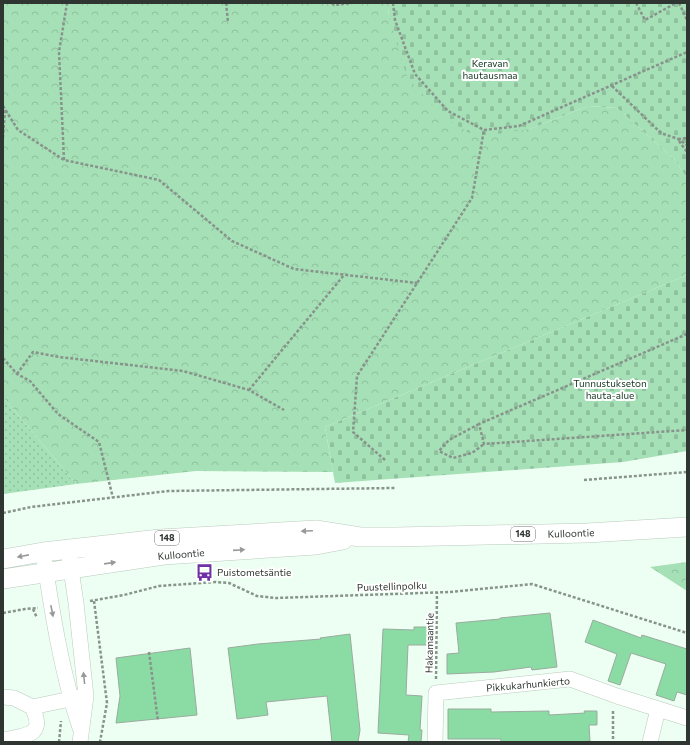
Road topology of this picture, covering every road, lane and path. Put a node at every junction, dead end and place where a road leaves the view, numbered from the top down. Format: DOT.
graph roads {
  1 [pos="67,3"];
  2 [pos="226,3"];
  3 [pos="332,3"];
  4 [pos="352,3"];
  5 [pos="393,3"];
  6 [pos="636,3"];
  7 [pos="676,3"];
  8 [pos="679,3"];
  9 [pos="687,20"];
  10 [pos="228,22"];
  11 [pos="687,52"];
  12 [pos="612,86"];
  13 [pos="4,107"];
  14 [pos="484,130"];
  15 [pos="3,138"];
  16 [pos="687,138"];
  17 [pos="678,139"];
  18 [pos="687,145"];
  19 [pos="687,152"];
  20 [pos="64,160"];
  21 [pos="344,275"];
  22 [pos="417,283"];
  23 [pos="687,334"];
  24 [pos="3,358"];
  25 [pos="17,374"];
  26 [pos="249,390"];
  27 [pos="284,410"];
  28 [pos="479,424"];
  29 [pos="687,430"];
  30 [pos="484,444"];
  31 [pos="385,460"];
  32 [pos="687,472"];
  33 [pos="584,480"];
  34 [pos="396,488"];
  35 [pos="113,498"];
  36 [pos="3,512"];
  37 [pos="687,527"];
  38 [pos="360,537"];
  39 [pos="68,548"];
  40 [pos="43,552"];
  41 [pos="3,559"];
  42 [pos="71,569"];
  43 [pos="46,573"];
  44 [pos="3,579"];
  45 [pos="437,592"];
  46 [pos="687,633"];
  47 [pos="149,652"];
  48 [pos="436,693"];
  49 [pos="86,696"];
  50 [pos="3,697"];
  51 [pos="70,699"];
  52 [pos="32,707"];
  53 [pos="613,708"];
  54 [pos="658,709"];
  55 [pos="687,718"];
  56 [pos="158,720"];
  57 [pos="80,736"];
  58 [pos="3,740"];
  59 [pos="100,742"];
  60 [pos="435,742"];
  61 [pos="613,742"];
  62 [pos="650,742"];
  1 -- 20 [label="path"];
  2 -- 10 [label="path"];
  3 -- 4 [label="path"];
  5 -- 14 [label="path"];
  6 -- 7 [label="path"];
  8 -- 9 [label="path"];
  11 -- 12 [label="path"];
  12 -- 14 [label="path"];
  12 -- 17 [label="path"];
  13 -- 15 [label="path"];
  13 -- 20 [label="path"];
  14 -- 22 [label="path"];
  16 -- 17 [label="path"];
  17 -- 18 [label="path"];
  17 -- 19 [label="path"];
  20 -- 21 [label="path"];
  21 -- 22 [label="path"];
  21 -- 26 [label="path"];
  22 -- 31 [label="path"];
  23 -- 28 [label="path"];
  24 -- 25 [label="path"];
  25 -- 26 [label="path"];
  25 -- 35 [label="path"];
  26 -- 27 [label="path"];
  28 -- 30 [label="path"];
  28 -- 30 [label="path"];
  29 -- 30 [label="path"];
  32 -- 33 [label="path"];
  34 -- 35 [label="path"];
  35 -- 36 [label="path"];
  37 -- 38 [label="main road, Kulloontie / 148"];
  38 -- 39 [label="main road, Kulloontie / 148, one-way"];
  42 -- 38 [label="main road, Kulloontie / 148, one-way"];
  39 -- 40 [label="main road, Kulloontie / 148"];
  39 -- 42 [label="street"];
  40 -- 41 [label="main road, Kulloontie / 148, one-way"];
  40 -- 43 [label="street"];
  42 -- 43 [label="main road, Kulloontie / 148"];
  49 -- 42 [label="street, one-way"];
  43 -- 44 [label="main road, Kulloontie / 148"];
  43 -- 51 [label="street, one-way"];
  45 -- 46 [label="path, Puustellinpolku"];
  45 -- 48 [label="path, Hakamaantie"];
  45 -- 59 [label="path, Puustellinpolku"];
  47 -- 56 [label="path"];
  48 -- 54 [label="street, Pikkukarhunkierto"];
  48 -- 60 [label="street"];
  49 -- 51 [label="street"];
  49 -- 57 [label="street"];
  50 -- 52 [label="street"];
  51 -- 52 [label="street"];
  51 -- 57 [label="street"];
  52 -- 58 [label="street"];
  53 -- 61 [label="path"];
  54 -- 55 [label="street, Pikkukarhunkierto"];
  54 -- 62 [label="street"];
}
